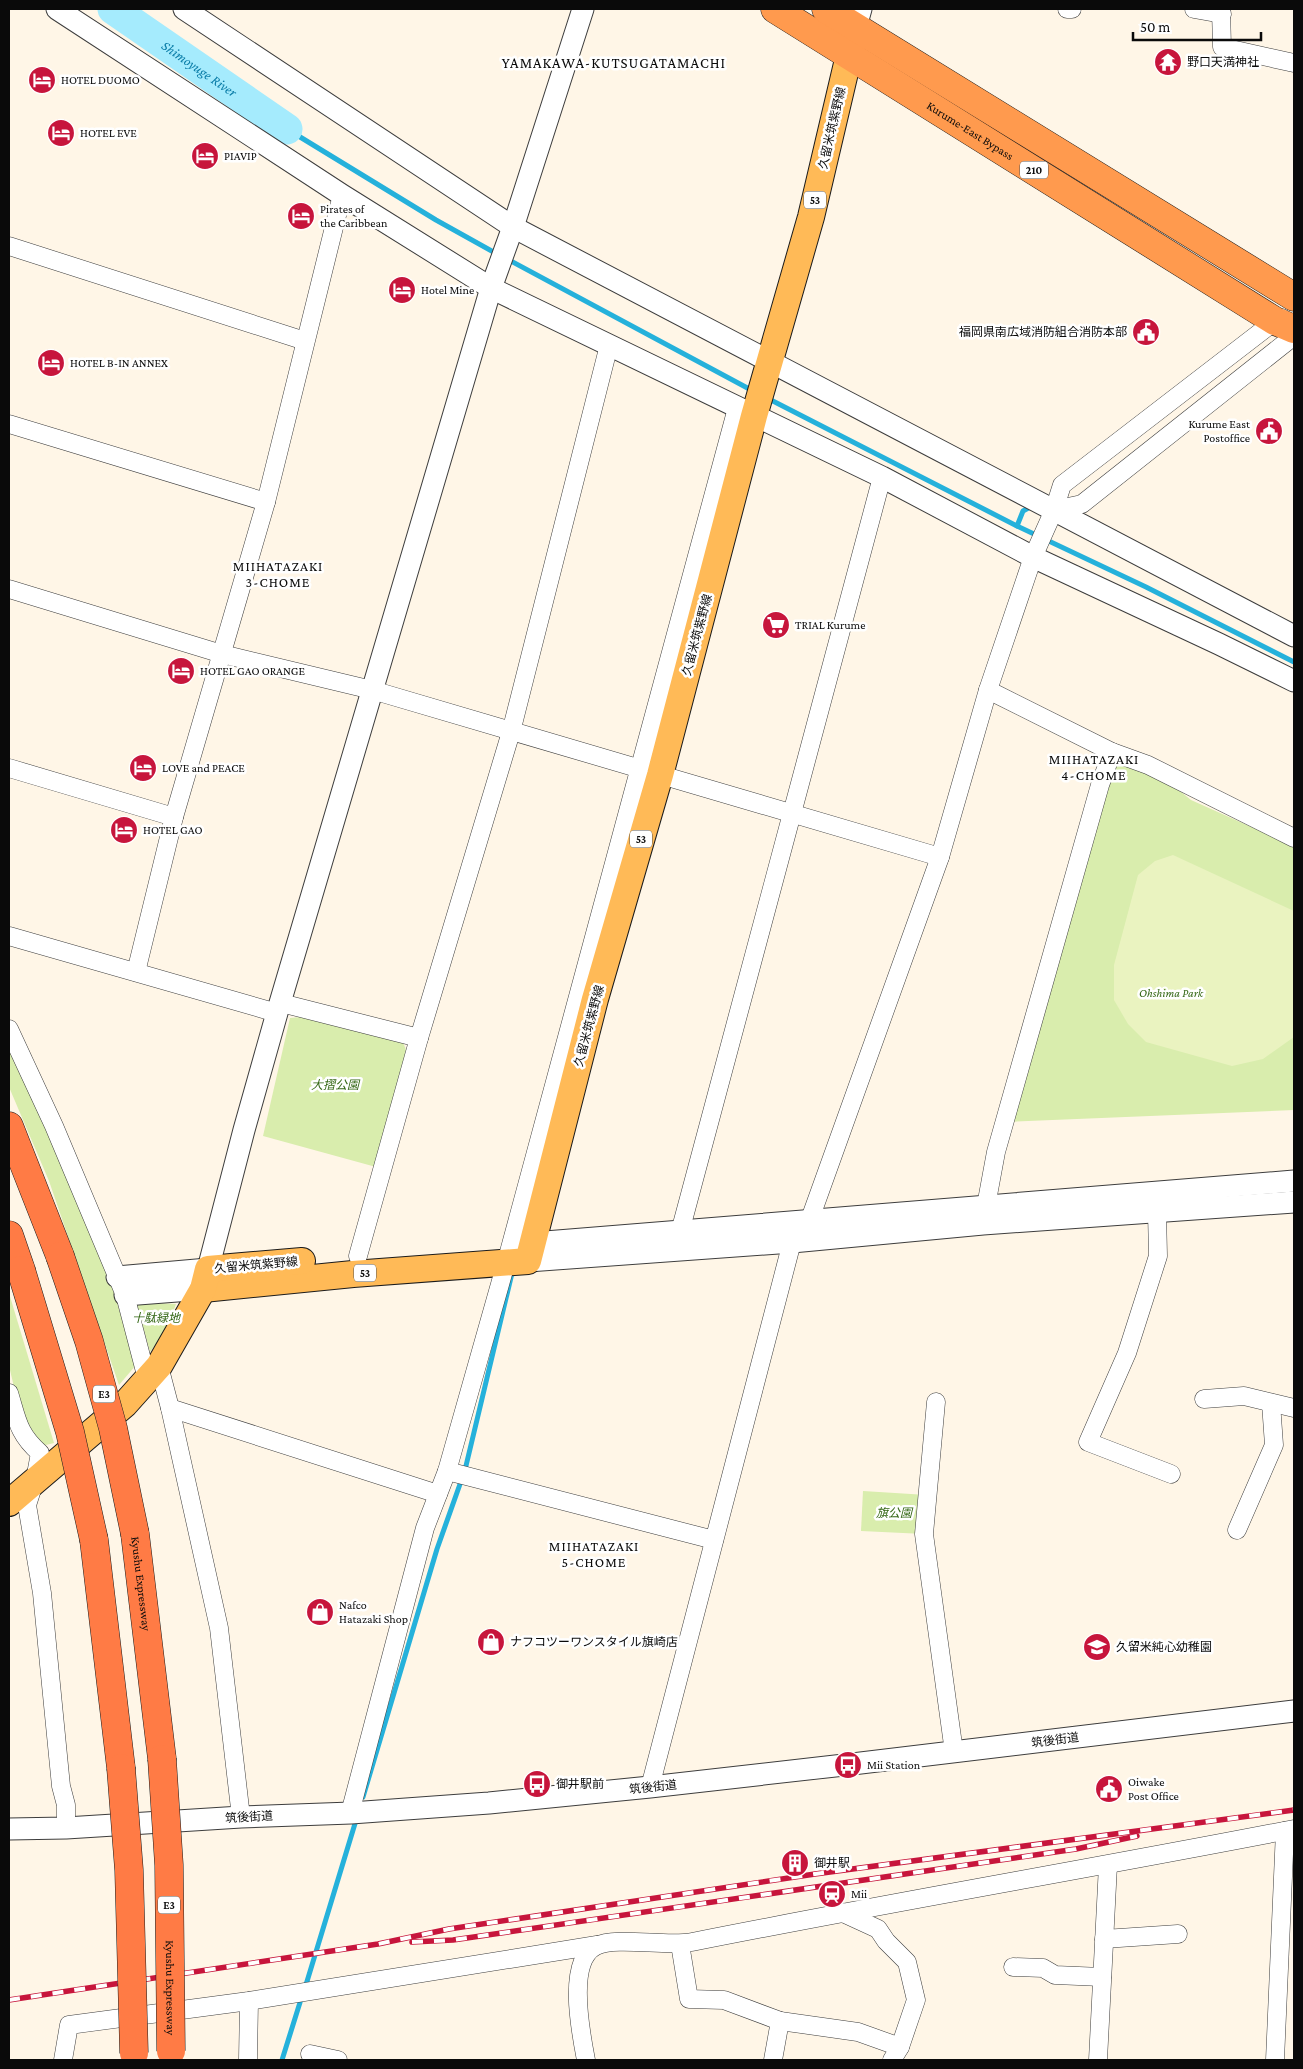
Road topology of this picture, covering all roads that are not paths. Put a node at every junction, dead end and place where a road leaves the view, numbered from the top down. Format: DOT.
graph roads {
  1 [pos="58,9"];
  2 [pos="184,9"];
  3 [pos="583,9"];
  4 [pos="775,9"];
  5 [pos="826,9"];
  6 [pos="1067,9"];
  7 [pos="1072,9"];
  8 [pos="1194,9"];
  9 [pos="1222,12"];
  10 [pos="859,18"];
  11 [pos="849,55"];
  12 [pos="1294,63"];
  13 [pos="342,195"];
  14 [pos="513,227"];
  15 [pos="9,246"];
  16 [pos="491,288"];
  17 [pos="1294,297"];
  18 [pos="1289,325"];
  19 [pos="305,341"];
  20 [pos="609,346"];
  21 [pos="769,367"];
  22 [pos="746,412"];
  23 [pos="9,424"];
  24 [pos="882,477"];
  25 [pos="266,502"];
  26 [pos="1054,510"];
  27 [pos="1033,558"];
  28 [pos="9,589"];
  29 [pos="1294,636"];
  30 [pos="222,654"];
  31 [pos="1294,681"];
  32 [pos="372,690"];
  33 [pos="988,690"];
  34 [pos="511,732"];
  35 [pos="1112,752"];
  36 [pos="9,768"];
  37 [pos="649,772"];
  38 [pos="792,814"];
  39 [pos="174,816"];
  40 [pos="1294,838"];
  41 [pos="940,857"];
  42 [pos="9,936"];
  43 [pos="136,972"];
  44 [pos="279,1008"];
  45 [pos="9,1029"];
  46 [pos="419,1038"];
  47 [pos="9,1126"];
  48 [pos="1294,1180"];
  49 [pos="1294,1202"];
  50 [pos="986,1206"];
  51 [pos="1157,1212"];
  52 [pos="810,1219"];
  53 [pos="9,1235"];
  54 [pos="677,1240"];
  55 [pos="792,1242"];
  56 [pos="520,1253"];
  57 [pos="358,1256"];
  58 [pos="205,1279"];
  59 [pos="121,1286"];
  60 [pos="153,1373"];
  61 [pos="9,1393"];
  62 [pos="1204,1399"];
  63 [pos="936,1402"];
  64 [pos="1271,1403"];
  65 [pos="170,1408"];
  66 [pos="1294,1408"];
  67 [pos="447,1471"];
  68 [pos="1171,1474"];
  69 [pos="35,1480"];
  70 [pos="438,1494"];
  71 [pos="9,1503"];
  72 [pos="1237,1530"];
  73 [pos="714,1540"];
  74 [pos="1294,1711"];
  75 [pos="954,1752"];
  76 [pos="650,1787"];
  77 [pos="356,1813"];
  78 [pos="241,1817"];
  79 [pos="66,1828"];
  80 [pos="9,1829"];
  81 [pos="1290,1830"];
  82 [pos="1108,1865"];
  83 [pos="841,1912"];
  84 [pos="1178,1934"];
  85 [pos="1104,1939"];
  86 [pos="680,1944"];
  87 [pos="597,1945"];
  88 [pos="1013,1967"];
  89 [pos="1102,1977"];
  90 [pos="249,2001"];
  91 [pos="780,2021"];
  92 [pos="896,2053"];
  93 [pos="310,2054"];
  94 [pos="170,2056"];
  95 [pos="134,2057"];
  96 [pos="63,2060"];
  97 [pos="248,2060"];
  98 [pos="338,2060"];
  99 [pos="586,2060"];
  100 [pos="773,2060"];
  101 [pos="1098,2060"];
  102 [pos="1275,2060"];
  1 -- 13 [label="street"];
  2 -- 14 [label="street"];
  3 -- 14 [label="street"];
  4 -- 11 [label="highway, Kurume-East Bypass / 210"];
  5 -- 10 [label="highway, 210"];
  6 -- 7 [label="street"];
  8 -- 9 [label="street"];
  9 -- 12 [label="street"];
  10 -- 11 [label="main road, 久留米筑紫野線 / 53"];
  10 -- 17 [label="highway, 210"];
  11 -- 18 [label="highway, Kurume-East Bypass / 210"];
  11 -- 21 [label="main road, 久留米筑紫野線 / 53"];
  13 -- 16 [label="street"];
  13 -- 19 [label="street"];
  14 -- 16 [label="street"];
  14 -- 21 [label="street"];
  15 -- 19 [label="street"];
  16 -- 20 [label="street"];
  16 -- 32 [label="street"];
  18 -- 26 [label="street"];
  18 -- 26 [label="street"];
  19 -- 25 [label="street"];
  20 -- 22 [label="street"];
  20 -- 34 [label="street"];
  21 -- 22 [label="main road, 久留米筑紫野線 / 53"];
  21 -- 26 [label="street"];
  22 -- 24 [label="street"];
  22 -- 37 [label="main road, 久留米筑紫野線 / 53"];
  23 -- 25 [label="street"];
  24 -- 27 [label="street"];
  24 -- 38 [label="street"];
  25 -- 30 [label="street"];
  26 -- 27 [label="street"];
  26 -- 29 [label="street"];
  27 -- 31 [label="street"];
  27 -- 33 [label="street"];
  28 -- 30 [label="street"];
  30 -- 32 [label="street"];
  30 -- 39 [label="street"];
  32 -- 34 [label="street"];
  32 -- 44 [label="street"];
  33 -- 35 [label="street"];
  33 -- 41 [label="street"];
  34 -- 37 [label="street"];
  34 -- 46 [label="street"];
  35 -- 40 [label="street"];
  35 -- 50 [label="street"];
  36 -- 39 [label="street"];
  37 -- 38 [label="street"];
  37 -- 56 [label="main road, 久留米筑紫野線 / 53"];
  38 -- 41 [label="street"];
  38 -- 54 [label="street"];
  39 -- 43 [label="street"];
  41 -- 52 [label="street"];
  42 -- 43 [label="street"];
  43 -- 44 [label="street"];
  44 -- 46 [label="street"];
  44 -- 58 [label="street"];
  45 -- 59 [label="street"];
  46 -- 57 [label="street"];
  47 -- 94 [label="highway, Kyushu Expressway / E3, bridge"];
  48 -- 50 [label="street"];
  49 -- 51 [label="street"];
  50 -- 52 [label="street"];
  51 -- 55 [label="street"];
  51 -- 68 [label="street"];
  52 -- 54 [label="street"];
  52 -- 55 [label="street"];
  53 -- 95 [label="highway, bridge"];
  54 -- 55 [label="street"];
  54 -- 56 [label="street"];
  55 -- 73 [label="street"];
  56 -- 57 [label="main road, 久留米筑紫野線 / 53"];
  56 -- 58 [label="main road, 久留米筑紫野線 / 53"];
  56 -- 67 [label="street"];
  57 -- 58 [label="main road, 久留米筑紫野線 / 53"];
  58 -- 59 [label="street"];
  58 -- 60 [label="main road, 久留米筑紫野線"];
  59 -- 60 [label="street"];
  60 -- 65 [label="street"];
  60 -- 69 [label="main road, 久留米筑紫野線"];
  61 -- 69 [label="street"];
  62 -- 64 [label="street"];
  63 -- 75 [label="street"];
  64 -- 66 [label="street"];
  64 -- 72 [label="street"];
  65 -- 70 [label="street"];
  65 -- 78 [label="street"];
  67 -- 70 [label="street"];
  67 -- 73 [label="street"];
  69 -- 71 [label="main road, 久留米筑紫野線"];
  69 -- 79 [label="street"];
  70 -- 77 [label="street"];
  73 -- 76 [label="street"];
  74 -- 75 [label="street, 筑後街道"];
  75 -- 76 [label="street, 筑後街道"];
  76 -- 77 [label="street, 筑後街道"];
  77 -- 78 [label="street, 筑後街道"];
  78 -- 79 [label="street, 筑後街道"];
  79 -- 80 [label="street, 筑後街道"];
  81 -- 82 [label="street"];
  81 -- 102 [label="street"];
  82 -- 83 [label="street"];
  82 -- 85 [label="street"];
  83 -- 86 [label="street"];
  83 -- 92 [label="street"];
  84 -- 85 [label="street"];
  85 -- 89 [label="street"];
  86 -- 87 [label="street"];
  86 -- 91 [label="street"];
  87 -- 90 [label="street"];
  87 -- 99 [label="street"];
  88 -- 89 [label="street"];
  89 -- 101 [label="street"];
  90 -- 96 [label="street"];
  90 -- 97 [label="street"];
  91 -- 92 [label="street"];
  91 -- 100 [label="street"];
  93 -- 98 [label="street"];
}
